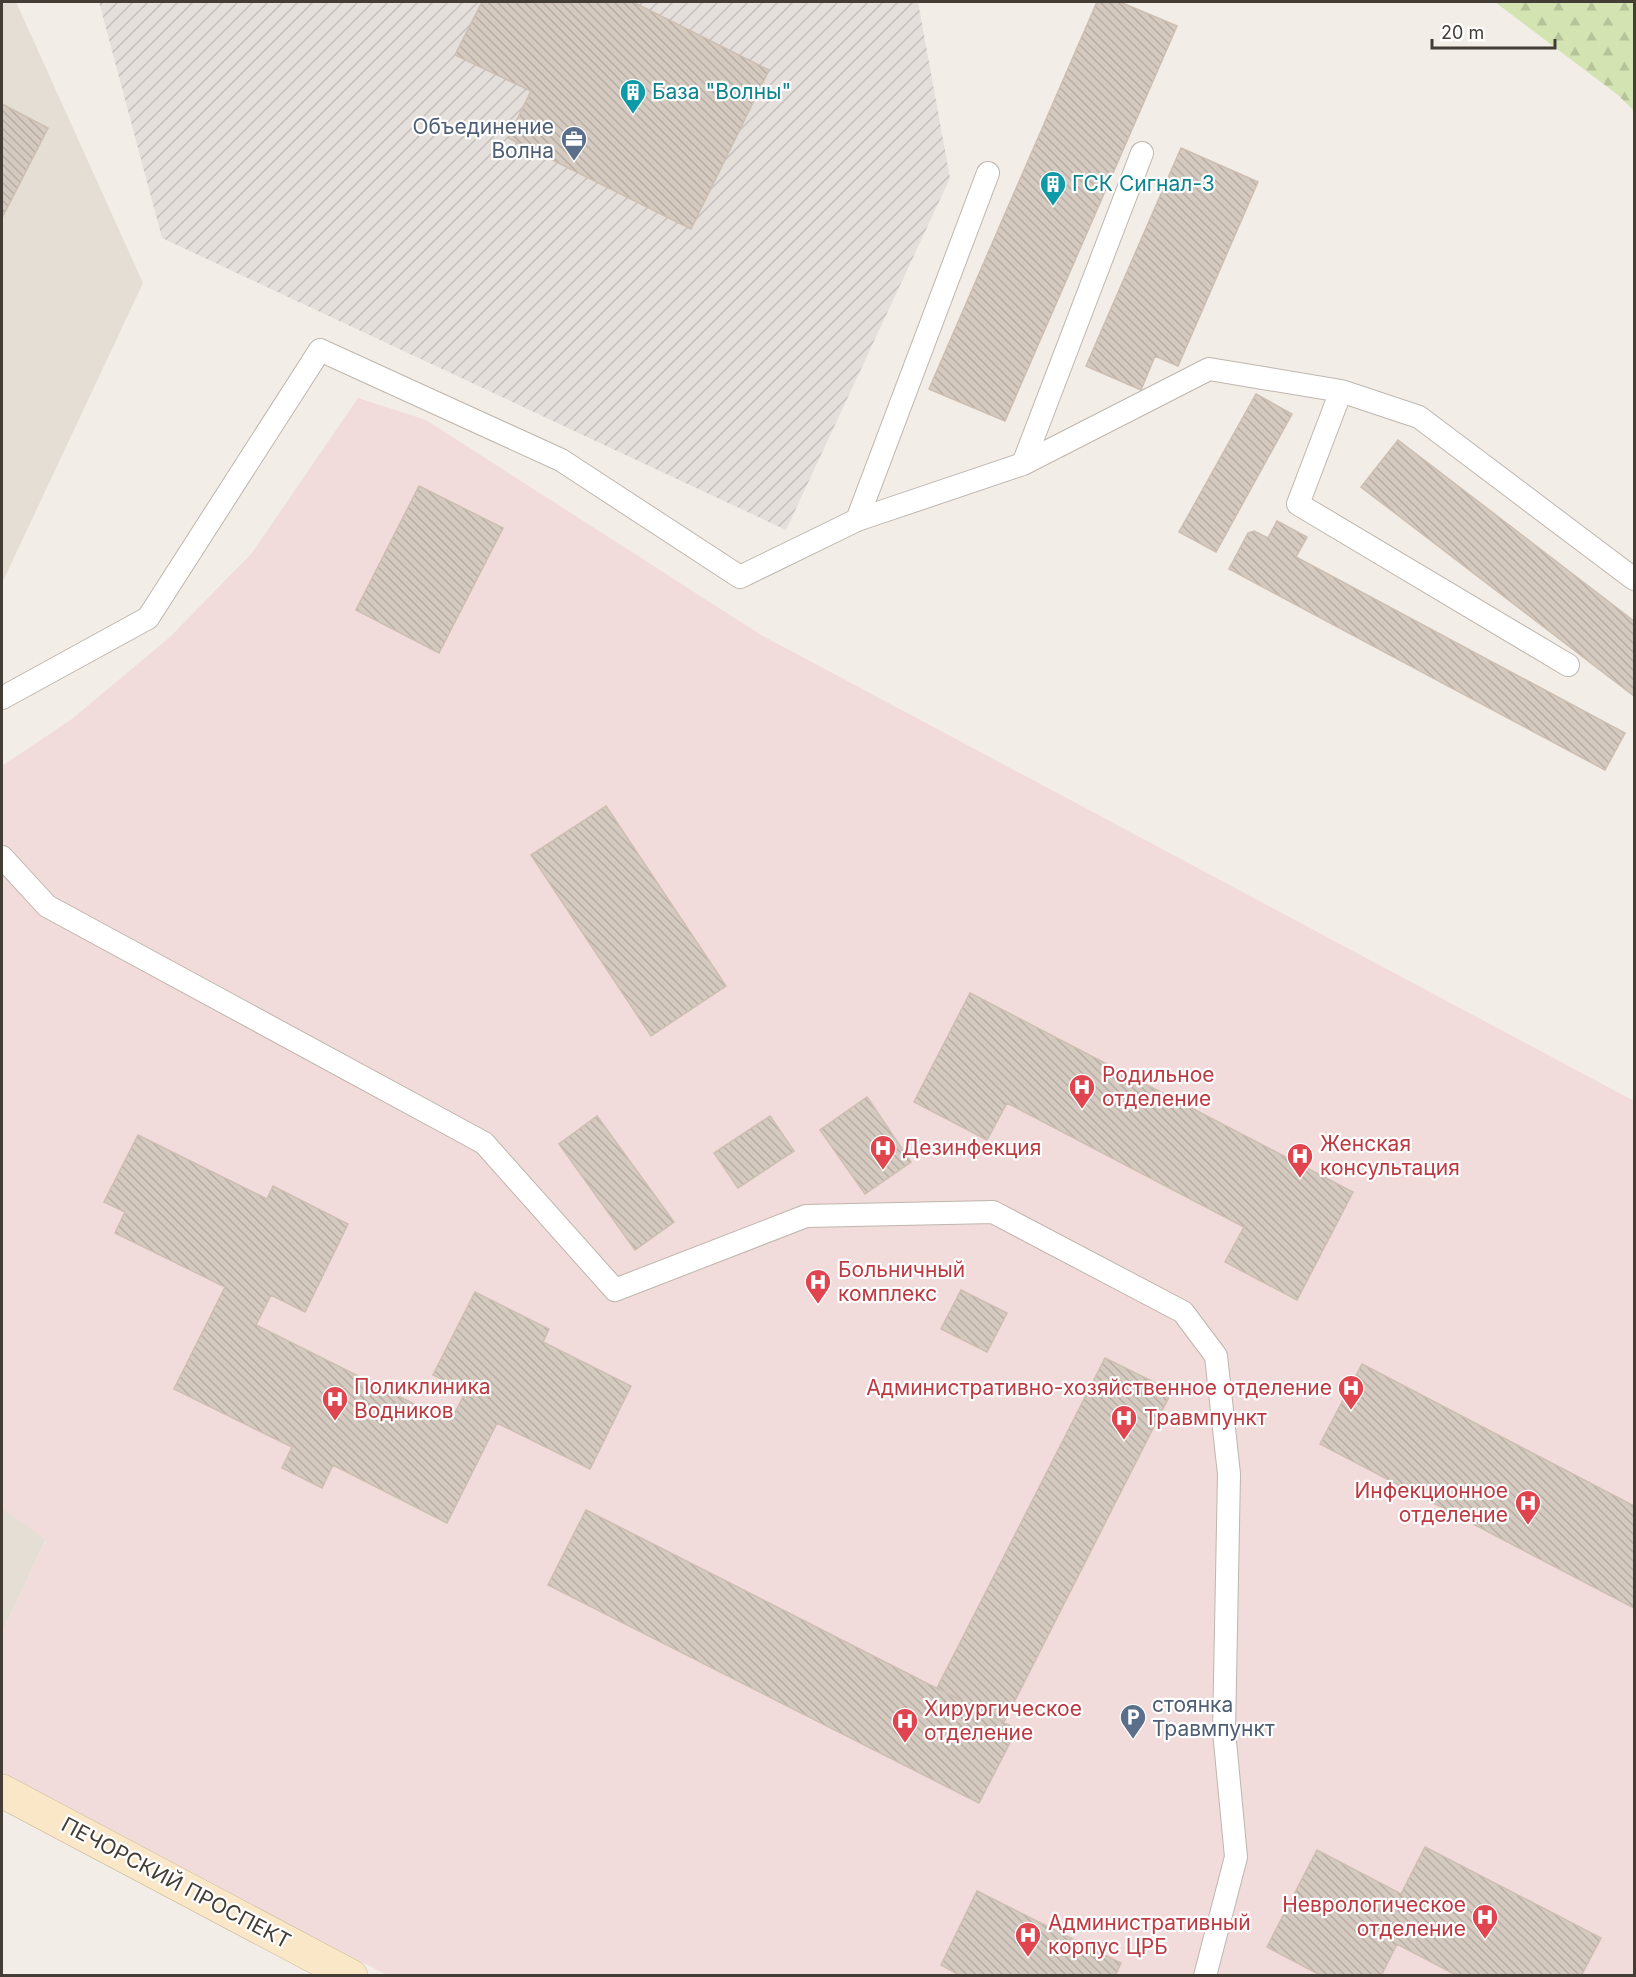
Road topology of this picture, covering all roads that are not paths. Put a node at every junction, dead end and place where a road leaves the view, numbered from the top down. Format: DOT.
graph roads {
  1 [pos="1142,153"];
  2 [pos="988,172"];
  3 [pos="1341,391"];
  4 [pos="1023,464"];
  5 [pos="857,520"];
  6 [pos="1635,579"];
  7 [pos="1568,665"];
  8 [pos="2,698"];
  9 [pos="2,856"];
  10 [pos="2,1791"];
  11 [pos="351,1976"];
  12 [pos="1205,1976"];
  1 -- 4 [label="lane"];
  2 -- 5 [label="lane"];
  3 -- 4 [label="lane"];
  3 -- 6 [label="lane"];
  3 -- 7 [label="lane"];
  4 -- 5 [label="lane"];
  5 -- 8 [label="lane"];
  9 -- 12 [label="lane"];
  10 -- 11 [label="main road, ПЕЧОРСКИЙ ПРОСПЕКТ"];
}
